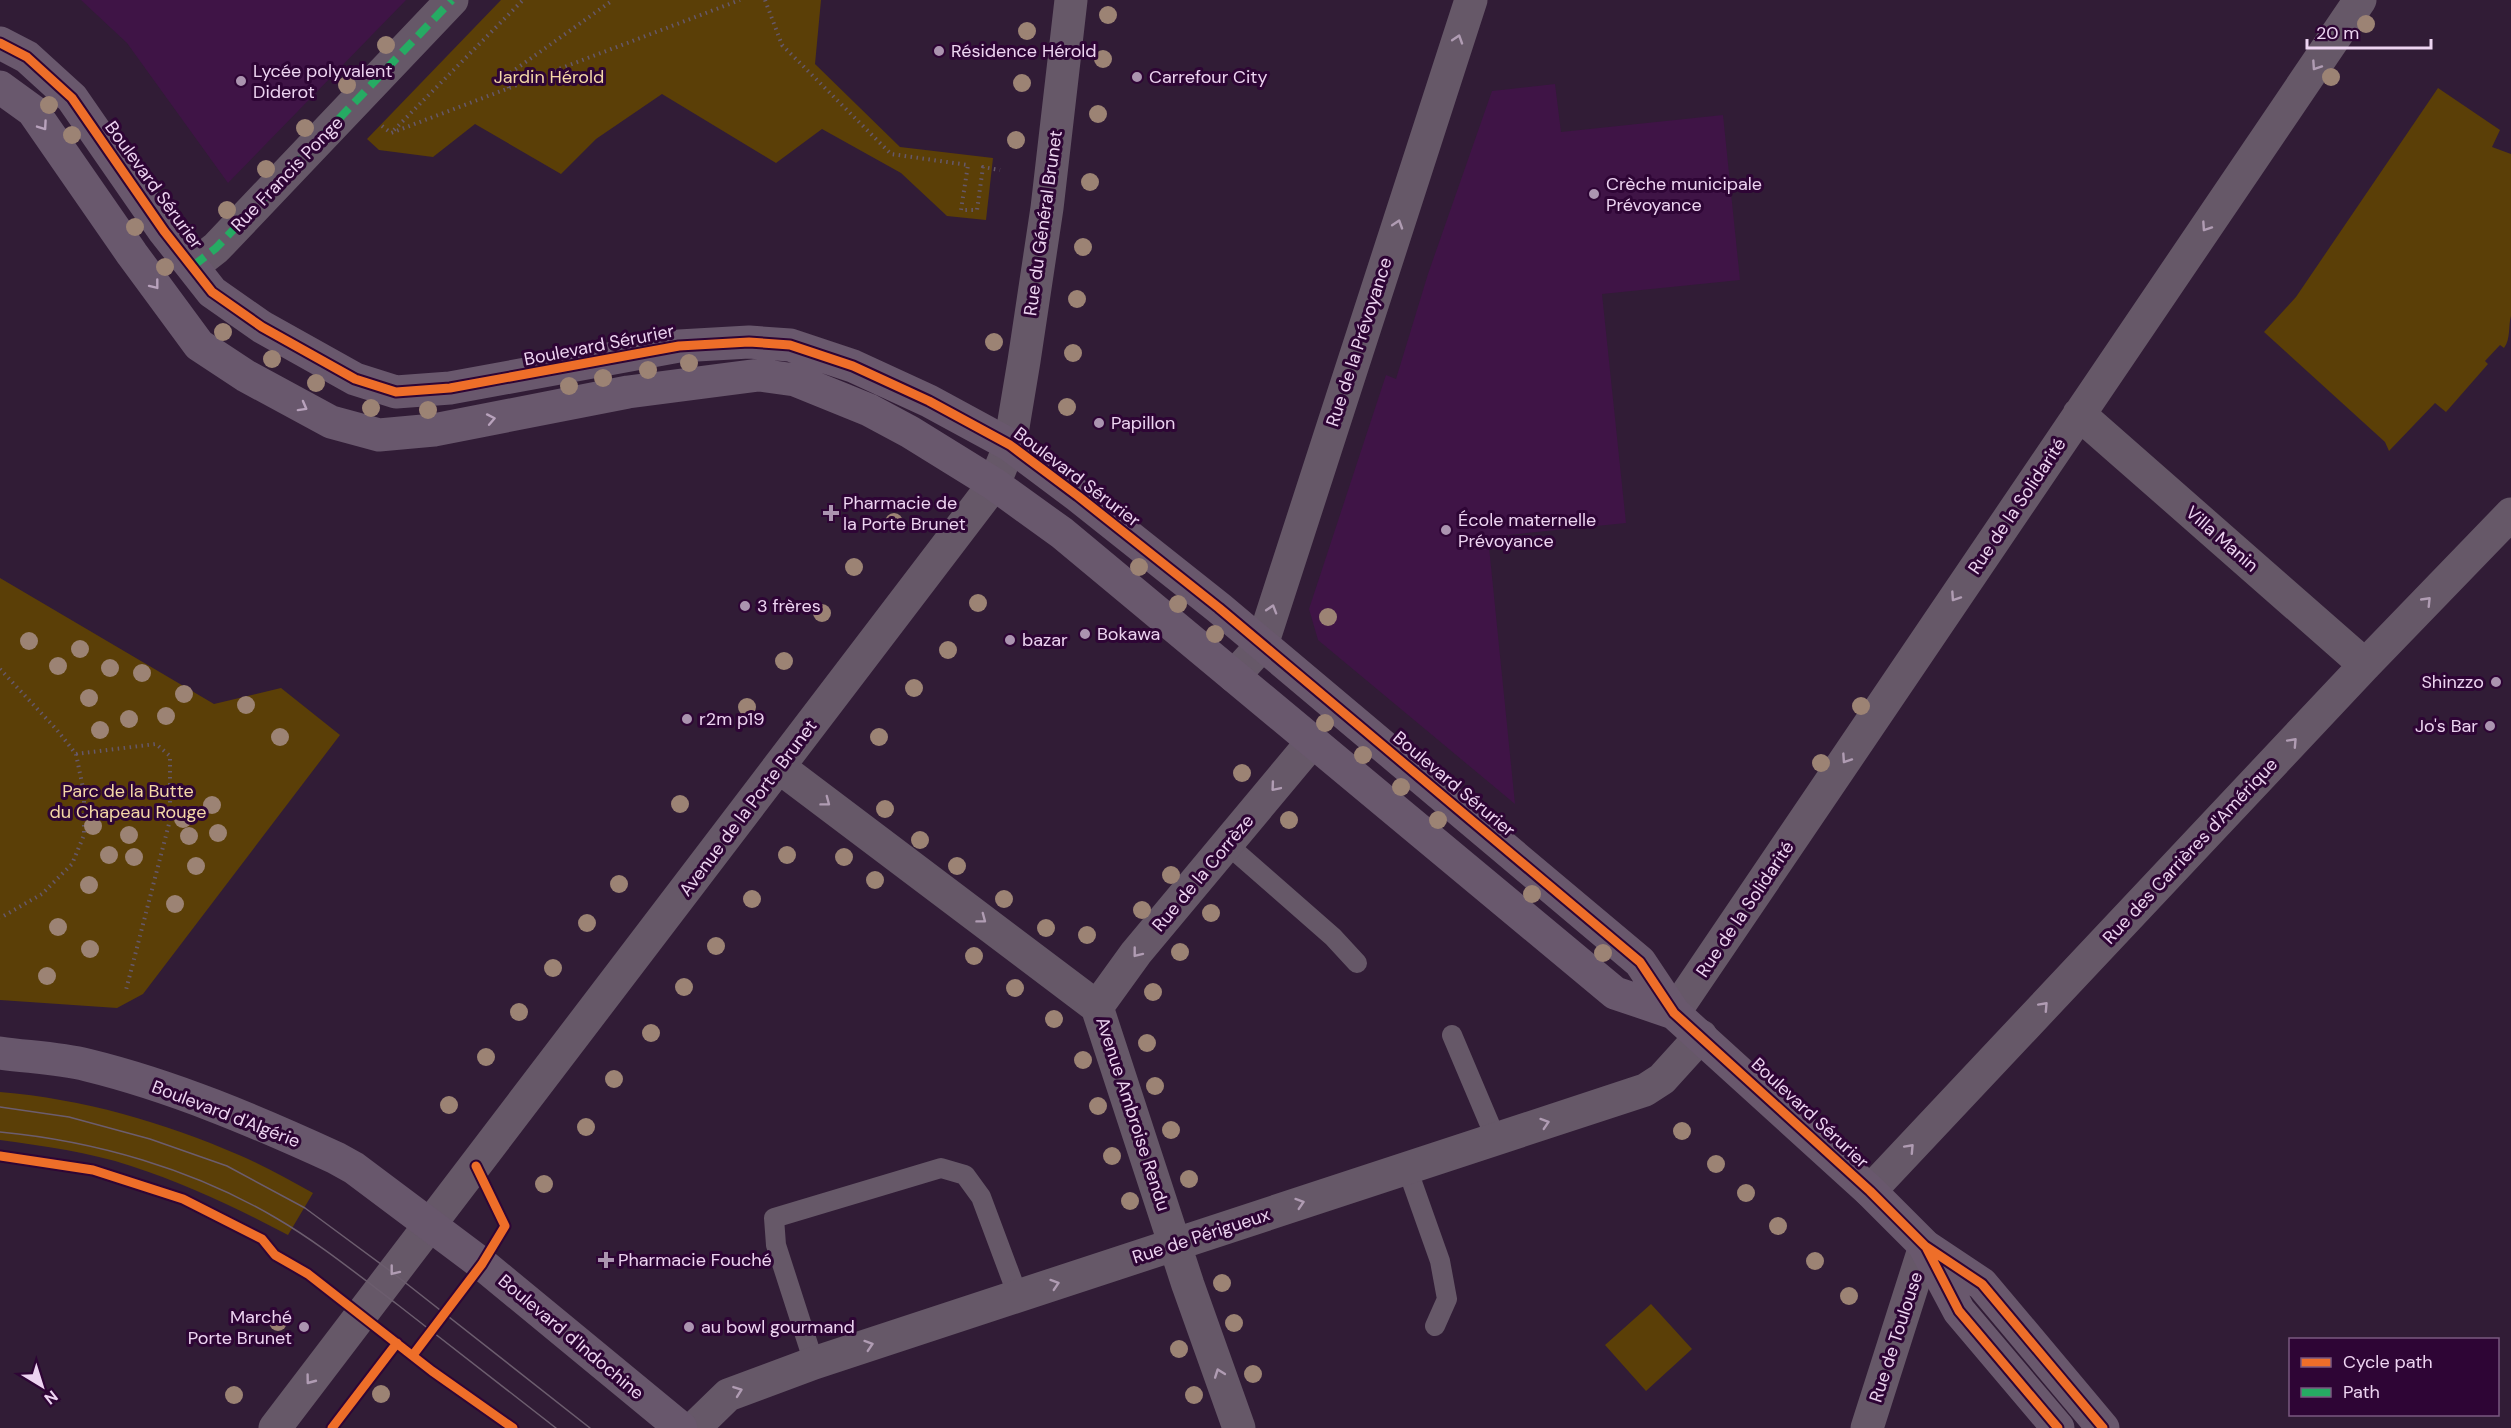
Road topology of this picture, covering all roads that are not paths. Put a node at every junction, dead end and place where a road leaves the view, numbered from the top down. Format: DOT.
graph roads {
  1 [pos="452,0"];
  2 [pos="1071,0"];
  3 [pos="1471,0"];
  4 [pos="2360,0"];
  5 [pos="0,43"];
  6 [pos="0,87"];
  7 [pos="193,266"];
  8 [pos="2079,414"];
  9 [pos="1010,445"];
  10 [pos="994,484"];
  11 [pos="2511,514"];
  12 [pos="1262,645"];
  13 [pos="2365,665"];
  14 [pos="1234,676"];
  15 [pos="1312,742"];
  16 [pos="779,767"];
  17 [pos="1228,844"];
  18 [pos="1357,963"];
  19 [pos="1097,1007"];
  20 [pos="1674,1012"];
  21 [pos="1452,1035"];
  22 [pos="1701,1036"];
  23 [pos="0,1053"];
  24 [pos="1496,1138"];
  25 [pos="1407,1168"];
  26 [pos="1870,1191"];
  27 [pos="430,1225"];
  28 [pos="1176,1245"];
  29 [pos="1925,1246"];
  30 [pos="1018,1296"];
  31 [pos="1435,1326"];
  32 [pos="814,1364"];
  33 [pos="274,1428"];
  34 [pos="681,1428"];
  35 [pos="694,1428"];
  36 [pos="1239,1428"];
  37 [pos="1867,1428"];
  38 [pos="2058,1428"];
  39 [pos="2103,1428"];
  1 -- 7 [label="street, Rue Francis Ponge"];
  2 -- 9 [label="street, Rue du Général Brunet"];
  12 -- 3 [label="street, Rue de la Prévoyance, one-way"];
  4 -- 8 [label="street, Rue de la Solidarité, one-way"];
  5 -- 7 [label="street, Boulevard Sérurier"];
  6 -- 10 [label="street, Boulevard Sérurier, one-way"];
  7 -- 9 [label="street, Boulevard Sérurier"];
  8 -- 13 [label="street, Villa Manin"];
  8 -- 20 [label="street, Rue de la Solidarité, one-way"];
  9 -- 10 [label="street, Avenue de la Porte Brunet"];
  9 -- 12 [label="street, Boulevard Sérurier"];
  10 -- 14 [label="street, Boulevard Sérurier"];
  10 -- 16 [label="street, Avenue de la Porte Brunet"];
  13 -- 11 [label="street, Rue des Carrières d'Amérique, one-way"];
  12 -- 14 [label="street, Rue de la Prévoyance"];
  12 -- 20 [label="street, Boulevard Sérurier"];
  26 -- 13 [label="street, Rue des Carrières d'Amérique, one-way"];
  14 -- 15 [label="street, Boulevard Sérurier"];
  15 -- 17 [label="street, Rue de la Corrèze, one-way"];
  15 -- 20 [label="street, Boulevard Sérurier"];
  16 -- 19 [label="street, Avenue Ambroise Rendu, one-way"];
  16 -- 27 [label="street, Avenue de la Porte Brunet"];
  17 -- 18 [label="lane"];
  17 -- 19 [label="street, Rue de la Corrèze, one-way"];
  19 -- 28 [label="street, Avenue Ambroise Rendu"];
  20 -- 22 [label="street, Boulevard Sérurier"];
  21 -- 24 [label="lane"];
  24 -- 22 [label="street, Rue de Périgueux, one-way"];
  22 -- 26 [label="street, Boulevard Sérurier"];
  23 -- 27 [label="main road, Boulevard d'Algérie"];
  24 -- 25 [label="street, Rue de Périgueux"];
  28 -- 25 [label="street, Rue de Périgueux, one-way"];
  25 -- 31 [label="lane"];
  26 -- 29 [label="street, Boulevard Sérurier"];
  27 -- 33 [label="street, Avenue de la Porte Brunet, one-way"];
  27 -- 34 [label="main road, Boulevard d'Indochine"];
  30 -- 28 [label="street, Rue de Périgueux, one-way"];
  36 -- 28 [label="street, Avenue Ambroise Rendu, one-way"];
  29 -- 37 [label="street, Rue de Toulouse"];
  29 -- 38 [label="street, Boulevard Sérurier"];
  29 -- 39 [label="street, Boulevard Sérurier"];
  32 -- 30 [label="street, Rue de Périgueux, one-way"];
  30 -- 32 [label="lane"];
  35 -- 32 [label="street, Rue de Périgueux, one-way"];
}
